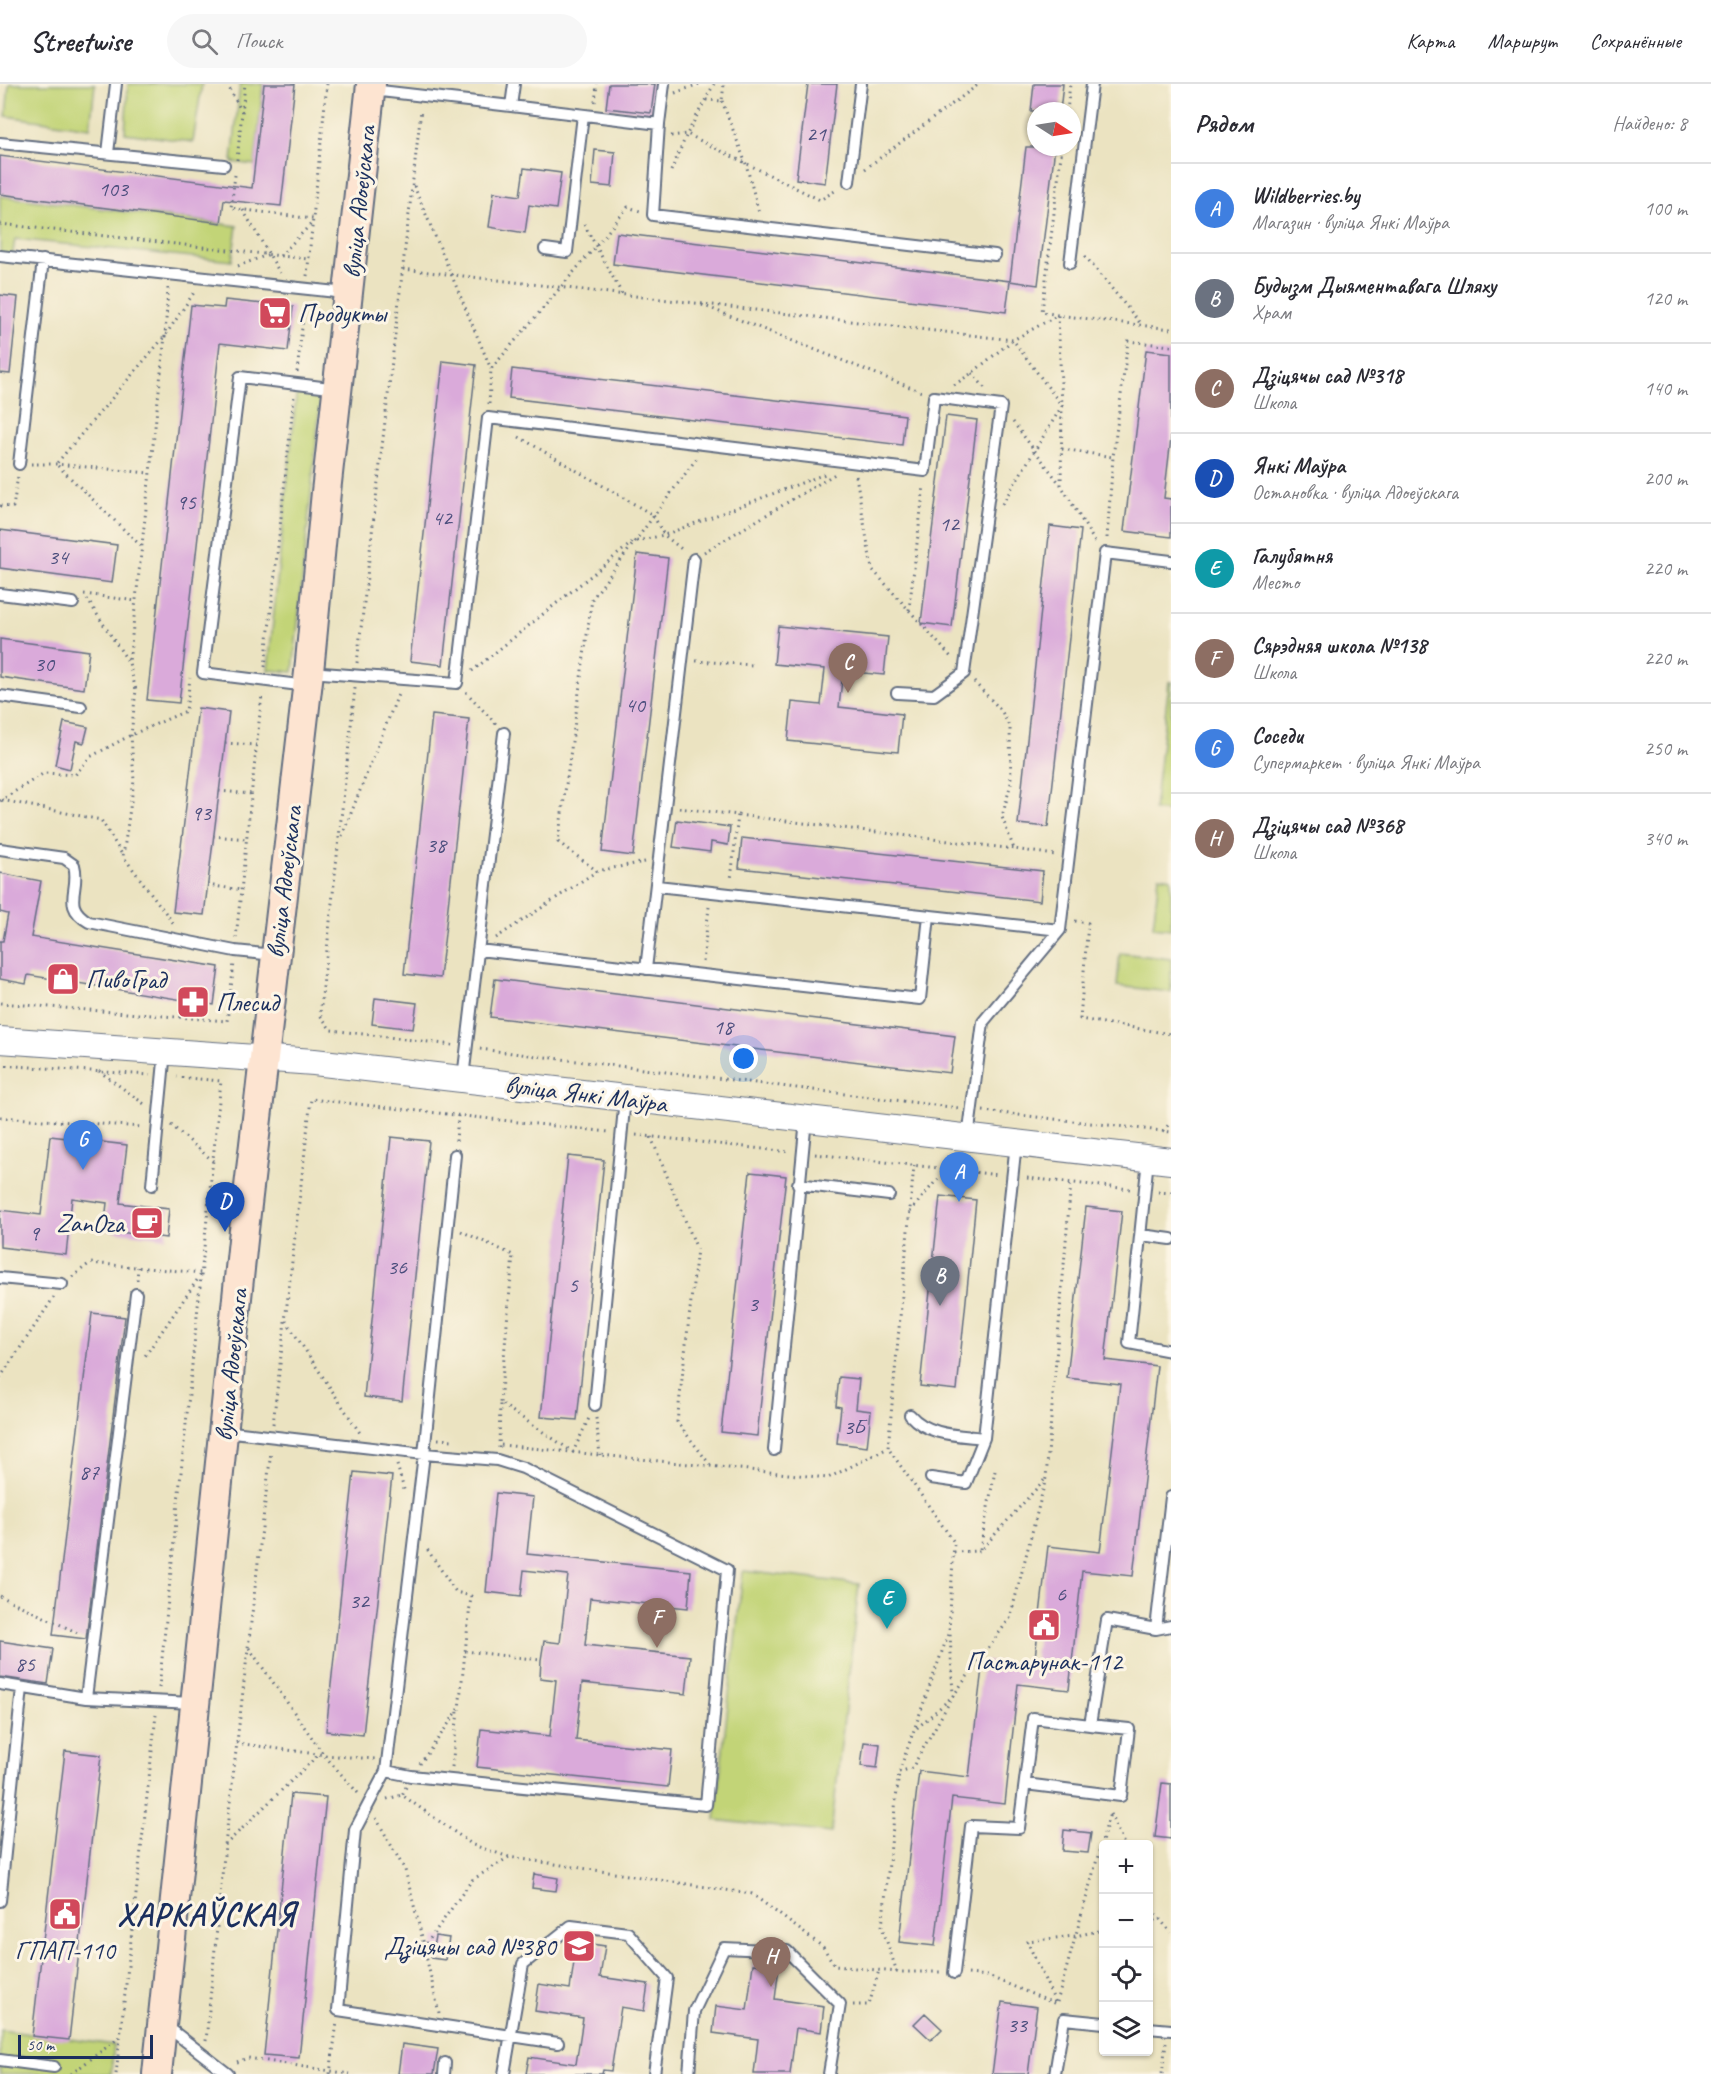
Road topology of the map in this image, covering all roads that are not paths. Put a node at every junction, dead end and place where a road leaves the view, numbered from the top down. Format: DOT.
graph roads {
  1 [pos="116,84"];
  2 [pos="514,84"];
  3 [pos="664,84"];
  4 [pos="861,84"];
  5 [pos="1092,84"];
  6 [pos="371,87"];
  7 [pos="511,106"];
  8 [pos="588,115"];
  9 [pos="659,124"];
  10 [pos="0,143"];
  11 [pos="108,153"];
  12 [pos="224,165"];
  13 [pos="849,182"];
  14 [pos="545,249"];
  15 [pos="995,255"];
  16 [pos="0,256"];
  17 [pos="43,260"];
  18 [pos="1070,263"];
  19 [pos="349,293"];
  20 [pos="338,389"];
  21 [pos="19,464"];
  22 [pos="694,559"];
  23 [pos="1171,561"];
  24 [pos="0,594"];
  25 [pos="73,603"];
  26 [pos="308,679"];
  27 [pos="897,693"];
  28 [pos="0,696"];
  29 [pos="81,707"];
  30 [pos="504,733"];
  31 [pos="0,849"];
  32 [pos="657,886"];
  33 [pos="929,916"];
  34 [pos="1060,924"];
  35 [pos="478,950"];
  36 [pos="276,955"];
  37 [pos="646,969"];
  38 [pos="0,1040"];
  39 [pos="264,1058"];
  40 [pos="164,1063"];
  41 [pos="463,1080"];
  42 [pos="625,1098"];
  43 [pos="806,1119"];
  44 [pos="968,1138"];
  45 [pos="1016,1143"];
  46 [pos="456,1150"];
  47 [pos="1160,1160"];
  48 [pos="798,1184"];
  49 [pos="152,1185"];
  50 [pos="889,1195"];
  51 [pos="1141,1234"];
  52 [pos="1171,1239"];
  53 [pos="0,1278"];
  54 [pos="62,1284"];
  55 [pos="136,1294"];
  56 [pos="1171,1351"];
  57 [pos="595,1405"];
  58 [pos="910,1415"];
  59 [pos="224,1431"];
  60 [pos="984,1438"];
  61 [pos="774,1450"];
  62 [pos="424,1454"];
  63 [pos="931,1478"];
  64 [pos="1171,1497"];
  65 [pos="1171,1626"];
  66 [pos="1156,1629"];
  67 [pos="0,1684"];
  68 [pos="22,1688"];
  69 [pos="86,1698"];
  70 [pos="196,1704"];
  71 [pos="1090,1725"];
  72 [pos="386,1771"];
  73 [pos="1025,1784"];
  74 [pos="0,1901"];
  75 [pos="954,1973"];
  76 [pos="1099,2022"];
  77 [pos="162,2024"];
  78 [pos="1153,2028"];
  79 [pos="1171,2030"];
  80 [pos="509,2036"];
  81 [pos="558,2043"];
  82 [pos="0,2061"];
  83 [pos="54,2067"];
  84 [pos="224,2071"];
  85 [pos="157,2074"];
  86 [pos="504,2074"];
  87 [pos="654,2074"];
  88 [pos="689,2074"];
  89 [pos="829,2074"];
  90 [pos="1055,2074"];
  1 -- 11 [label="lane"];
  2 -- 7 [label="lane"];
  3 -- 9 [label="lane"];
  4 -- 13 [label="lane"];
  5 -- 18 [label="lane"];
  6 -- 7 [label="lane"];
  6 -- 19 [label="main road, вуліца Адоеўскага"];
  7 -- 8 [label="lane"];
  8 -- 9 [label="lane"];
  8 -- 14 [label="lane"];
  9 -- 15 [label="lane"];
  10 -- 11 [label="lane"];
  11 -- 12 [label="lane"];
  16 -- 17 [label="lane"];
  17 -- 19 [label="lane"];
  17 -- 21 [label="lane"];
  19 -- 20 [label="main road, вуліца Адоеўскага"];
  20 -- 26 [label="main road, вуліца Адоеўскага"];
  20 -- 26 [label="lane"];
  22 -- 32 [label="lane"];
  23 -- 34 [label="lane"];
  24 -- 25 [label="lane"];
  26 -- 27 [label="lane"];
  26 -- 36 [label="main road, вуліца Адоеўскага"];
  28 -- 29 [label="lane"];
  30 -- 35 [label="lane"];
  31 -- 36 [label="lane"];
  32 -- 33 [label="lane"];
  32 -- 37 [label="lane"];
  33 -- 34 [label="lane"];
  33 -- 37 [label="lane"];
  34 -- 44 [label="lane"];
  35 -- 37 [label="lane"];
  35 -- 41 [label="lane"];
  36 -- 39 [label="main road, вуліца Адоеўскага"];
  38 -- 40 [label="street, вуліца Янкі Маўра"];
  39 -- 40 [label="street, вуліца Янкі Маўра"];
  39 -- 41 [label="street, вуліца Янкі Маўра"];
  39 -- 59 [label="main road, вуліца Адоеўскага"];
  40 -- 49 [label="lane"];
  41 -- 42 [label="street, вуліца Янкі Маўра"];
  42 -- 43 [label="street, вуліца Янкі Маўра"];
  42 -- 57 [label="lane"];
  43 -- 44 [label="street, вуліца Янкі Маўра"];
  43 -- 48 [label="lane"];
  44 -- 45 [label="street, вуліца Янкі Маўра"];
  45 -- 47 [label="street, вуліца Янкі Маўра"];
  45 -- 60 [label="lane"];
  46 -- 62 [label="lane"];
  47 -- 51 [label="lane"];
  48 -- 50 [label="lane"];
  48 -- 61 [label="lane"];
  51 -- 52 [label="lane"];
  51 -- 56 [label="lane"];
  53 -- 54 [label="lane"];
  55 -- 69 [label="lane"];
  58 -- 60 [label="lane"];
  59 -- 62 [label="lane"];
  59 -- 70 [label="main road, вуліца Адоеўскага"];
  60 -- 63 [label="lane"];
  62 -- 72 [label="lane"];
  62 -- 72 [label="lane"];
  64 -- 66 [label="lane"];
  65 -- 66 [label="lane"];
  66 -- 71 [label="lane"];
  67 -- 68 [label="lane"];
  68 -- 69 [label="lane"];
  68 -- 74 [label="lane"];
  69 -- 70 [label="lane"];
  70 -- 77 [label="main road, вуліца Адоеўскага"];
  71 -- 73 [label="lane"];
  71 -- 73 [label="lane"];
  72 -- 80 [label="lane"];
  73 -- 75 [label="lane"];
  76 -- 90 [label="lane"];
  77 -- 84 [label="lane"];
  77 -- 85 [label="main road, вуліца Адоеўскага"];
  78 -- 79 [label="lane"];
  80 -- 81 [label="lane"];
  80 -- 86 [label="lane"];
  80 -- 87 [label="lane"];
  82 -- 83 [label="lane"];
  88 -- 89 [label="lane"];
}
